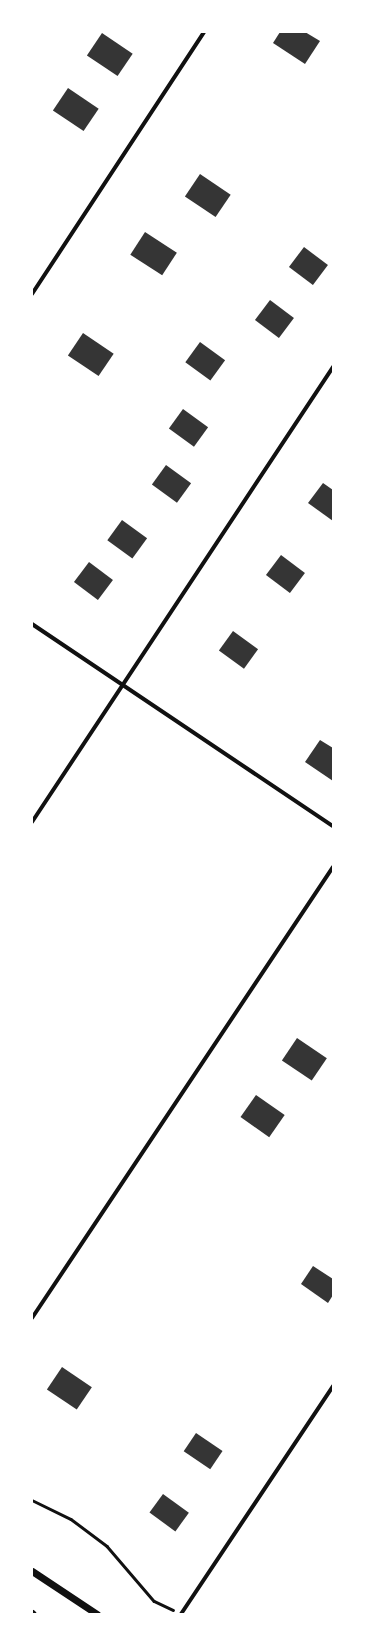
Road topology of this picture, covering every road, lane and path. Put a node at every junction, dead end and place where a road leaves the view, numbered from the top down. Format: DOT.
graph roads {
  1 [pos="204,32"];
  2 [pos="32,294"];
  3 [pos="333,367"];
  4 [pos="32,624"];
  5 [pos="123,684"];
  6 [pos="32,822"];
  7 [pos="333,826"];
  8 [pos="333,867"];
  9 [pos="32,1318"];
  10 [pos="333,1386"];
  11 [pos="32,1500"];
  12 [pos="32,1571"];
  13 [pos="97,1614"];
  14 [pos="181,1614"];
  1 -- 2 [label="street"];
  3 -- 5 [label="street"];
  4 -- 5 [label="street"];
  5 -- 6 [label="street"];
  5 -- 7 [label="street"];
  8 -- 9 [label="street"];
  10 -- 14 [label="street"];
  11 -- 14 [label="path"];
  12 -- 13 [label="street"];
}
